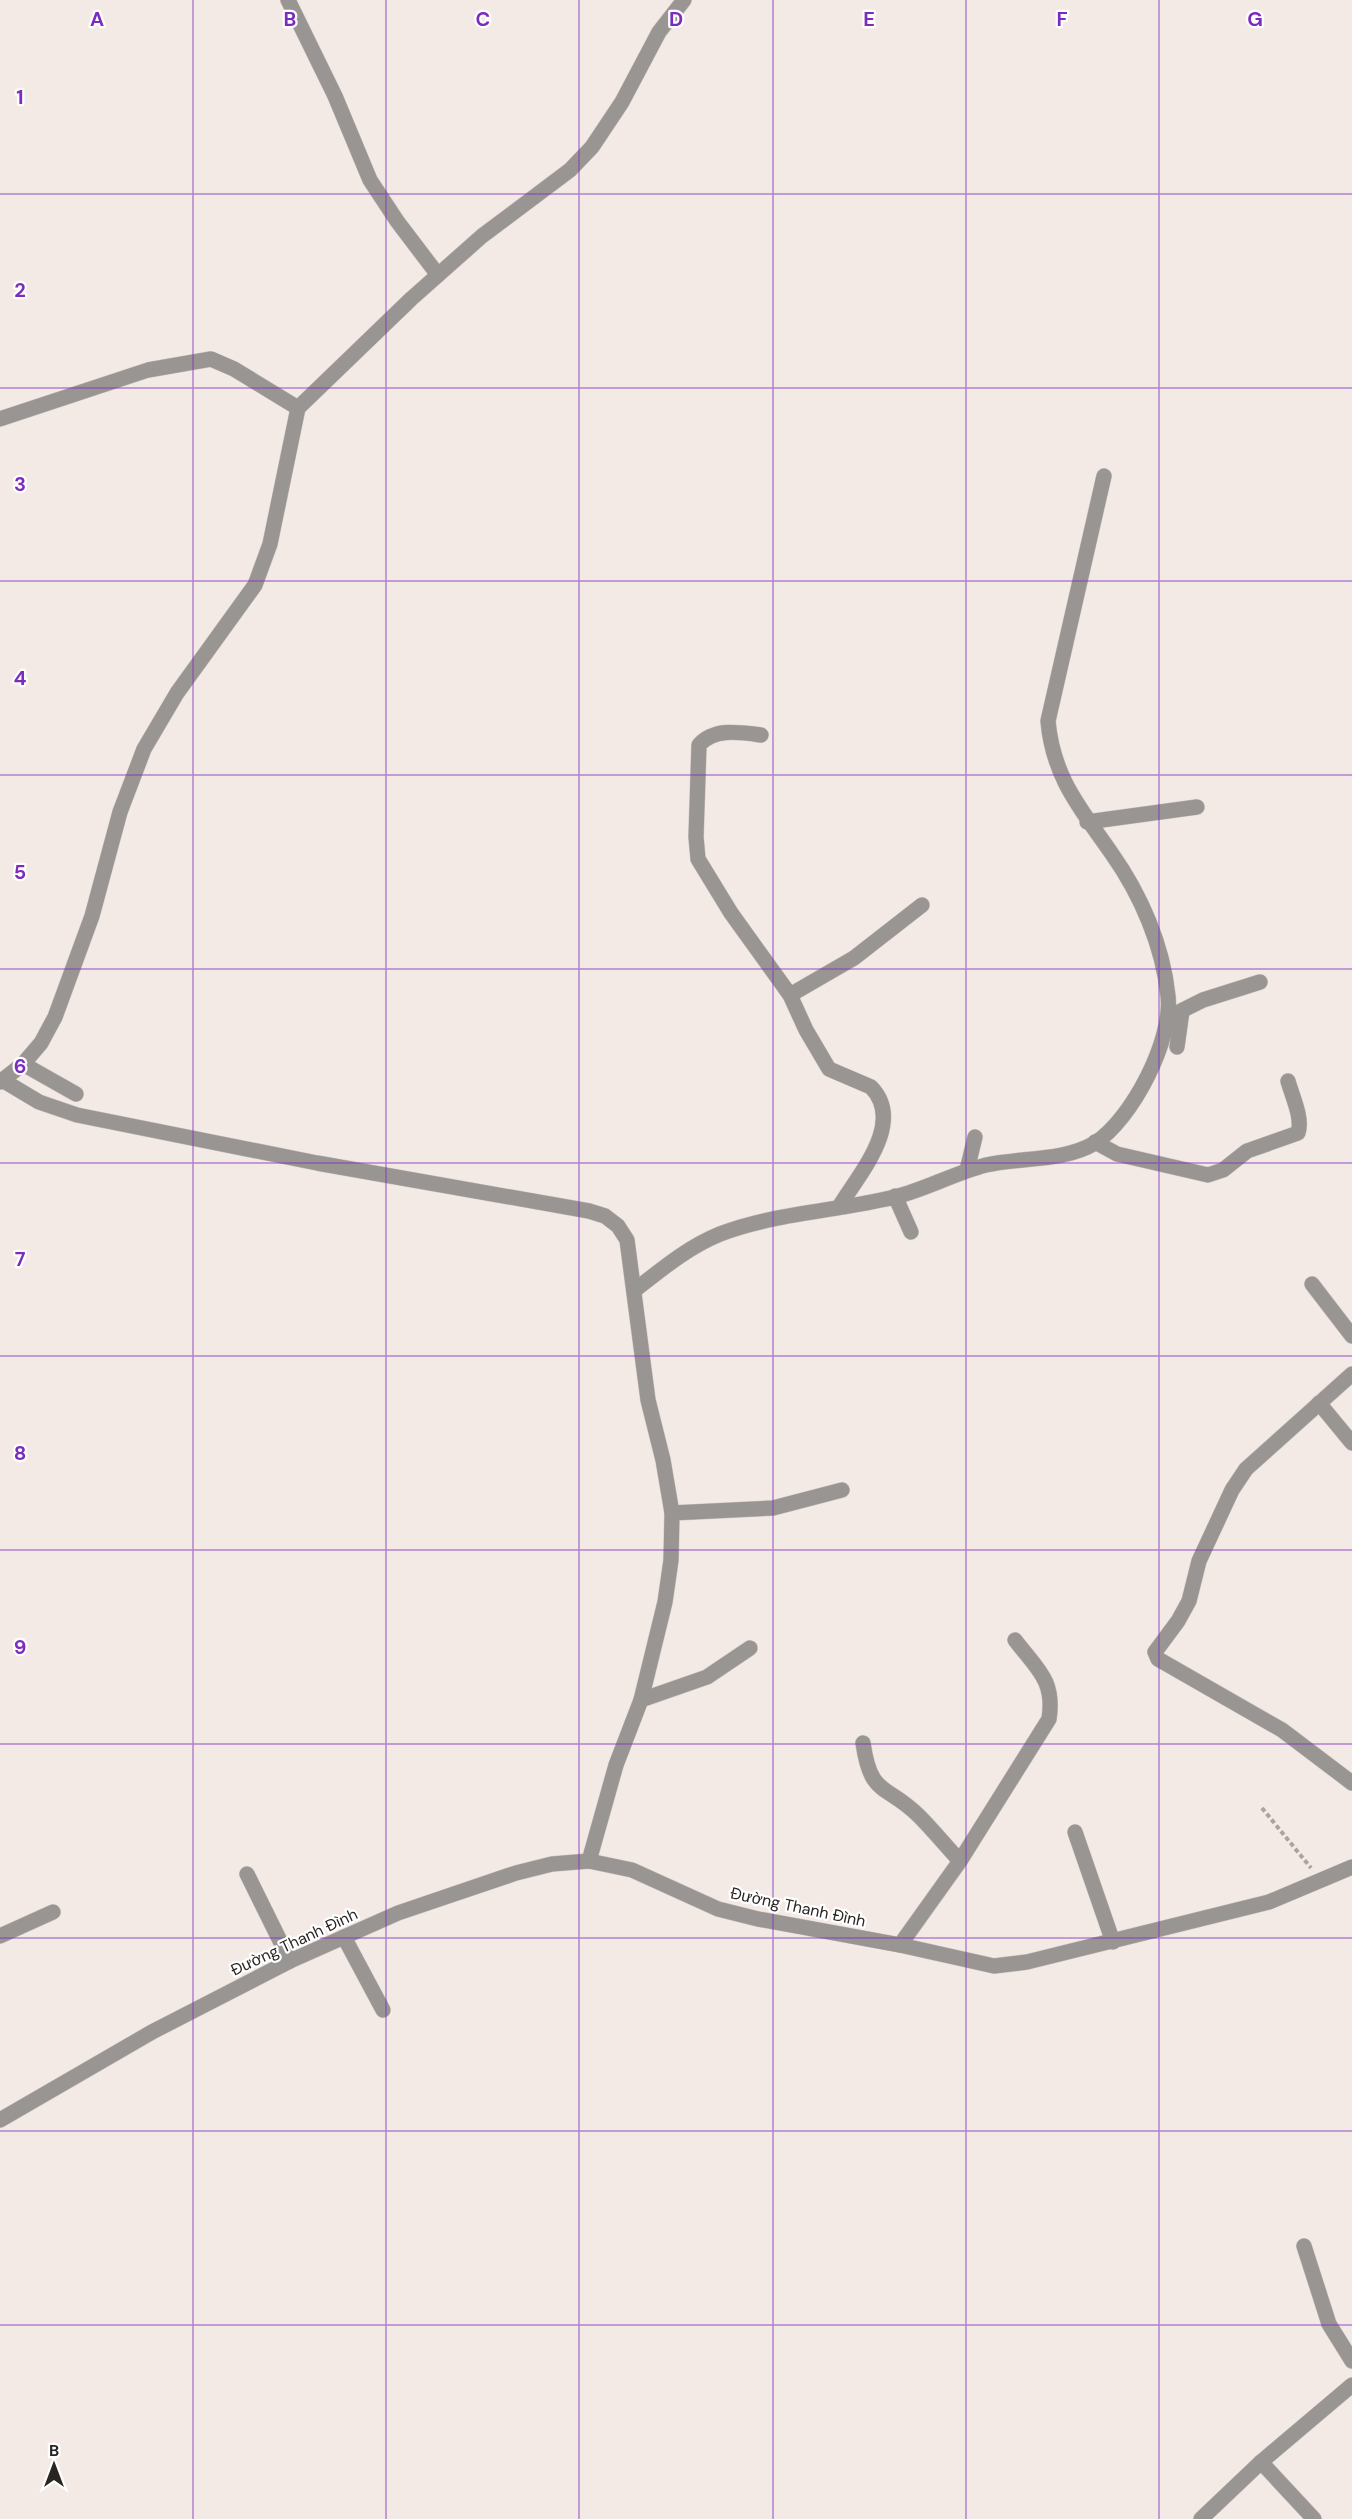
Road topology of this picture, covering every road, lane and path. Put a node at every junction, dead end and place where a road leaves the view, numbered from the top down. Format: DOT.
graph roads {
  1 [pos="288,0"];
  2 [pos="684,0"];
  3 [pos="438,275"];
  4 [pos="298,408"];
  5 [pos="0,418"];
  6 [pos="1104,476"];
  7 [pos="761,735"];
  8 [pos="1197,807"];
  9 [pos="1087,822"];
  10 [pos="922,905"];
  11 [pos="1260,982"];
  12 [pos="790,995"];
  13 [pos="1175,1014"];
  14 [pos="1177,1047"];
  15 [pos="24,1064"];
  16 [pos="1288,1081"];
  17 [pos="2,1082"];
  18 [pos="76,1094"];
  19 [pos="975,1137"];
  20 [pos="1095,1142"];
  21 [pos="967,1170"];
  22 [pos="895,1196"];
  23 [pos="839,1207"];
  24 [pos="911,1232"];
  25 [pos="1312,1284"];
  26 [pos="635,1290"];
  27 [pos="1352,1336"];
  28 [pos="1352,1374"];
  29 [pos="1319,1403"];
  30 [pos="1352,1443"];
  31 [pos="842,1490"];
  32 [pos="672,1513"];
  33 [pos="1015,1640"];
  34 [pos="750,1648"];
  35 [pos="640,1700"];
  36 [pos="863,1743"];
  37 [pos="1352,1783"];
  38 [pos="1262,1808"];
  39 [pos="1075,1832"];
  40 [pos="589,1861"];
  41 [pos="960,1861"];
  42 [pos="1352,1867"];
  43 [pos="248,1874"];
  44 [pos="1320,1881"];
  45 [pos="53,1912"];
  46 [pos="0,1936"];
  47 [pos="344,1937"];
  48 [pos="1113,1942"];
  49 [pos="900,1945"];
  50 [pos="290,1961"];
  51 [pos="383,2010"];
  52 [pos="0,2120"];
  53 [pos="1304,2246"];
  54 [pos="1352,2361"];
  55 [pos="1352,2385"];
  56 [pos="1261,2462"];
  57 [pos="1201,2519"];
  58 [pos="1314,2519"];
  1 -- 3 [label="street"];
  2 -- 3 [label="street"];
  3 -- 4 [label="street"];
  4 -- 5 [label="street"];
  4 -- 15 [label="street"];
  6 -- 9 [label="street"];
  7 -- 12 [label="street"];
  8 -- 9 [label="street"];
  9 -- 13 [label="street"];
  10 -- 12 [label="street"];
  11 -- 13 [label="street"];
  12 -- 23 [label="street"];
  13 -- 14 [label="street"];
  13 -- 20 [label="street"];
  15 -- 17 [label="street"];
  15 -- 18 [label="street"];
  16 -- 20 [label="street"];
  17 -- 26 [label="street"];
  19 -- 21 [label="street"];
  20 -- 21 [label="street"];
  21 -- 22 [label="street"];
  22 -- 23 [label="street"];
  22 -- 24 [label="street"];
  23 -- 26 [label="street"];
  25 -- 27 [label="street"];
  26 -- 32 [label="street"];
  28 -- 29 [label="street"];
  29 -- 30 [label="street"];
  29 -- 37 [label="street"];
  31 -- 32 [label="street"];
  32 -- 35 [label="street"];
  33 -- 41 [label="street"];
  34 -- 35 [label="street"];
  35 -- 40 [label="street"];
  36 -- 41 [label="street"];
  38 -- 44 [label="path"];
  39 -- 48 [label="street"];
  40 -- 47 [label="street, Đường Thanh Đình"];
  40 -- 49 [label="street, Đường Thanh Đình"];
  41 -- 49 [label="street"];
  42 -- 44 [label="street, Đường Thanh Đình"];
  43 -- 50 [label="street"];
  44 -- 48 [label="street, Đường Thanh Đình"];
  45 -- 46 [label="street"];
  47 -- 50 [label="street, Đường Thanh Đình"];
  47 -- 51 [label="street"];
  48 -- 49 [label="street, Đường Thanh Đình"];
  50 -- 52 [label="street, Đường Thanh Đình"];
  53 -- 54 [label="street"];
  55 -- 56 [label="street"];
  56 -- 57 [label="street"];
  56 -- 58 [label="street"];
}
